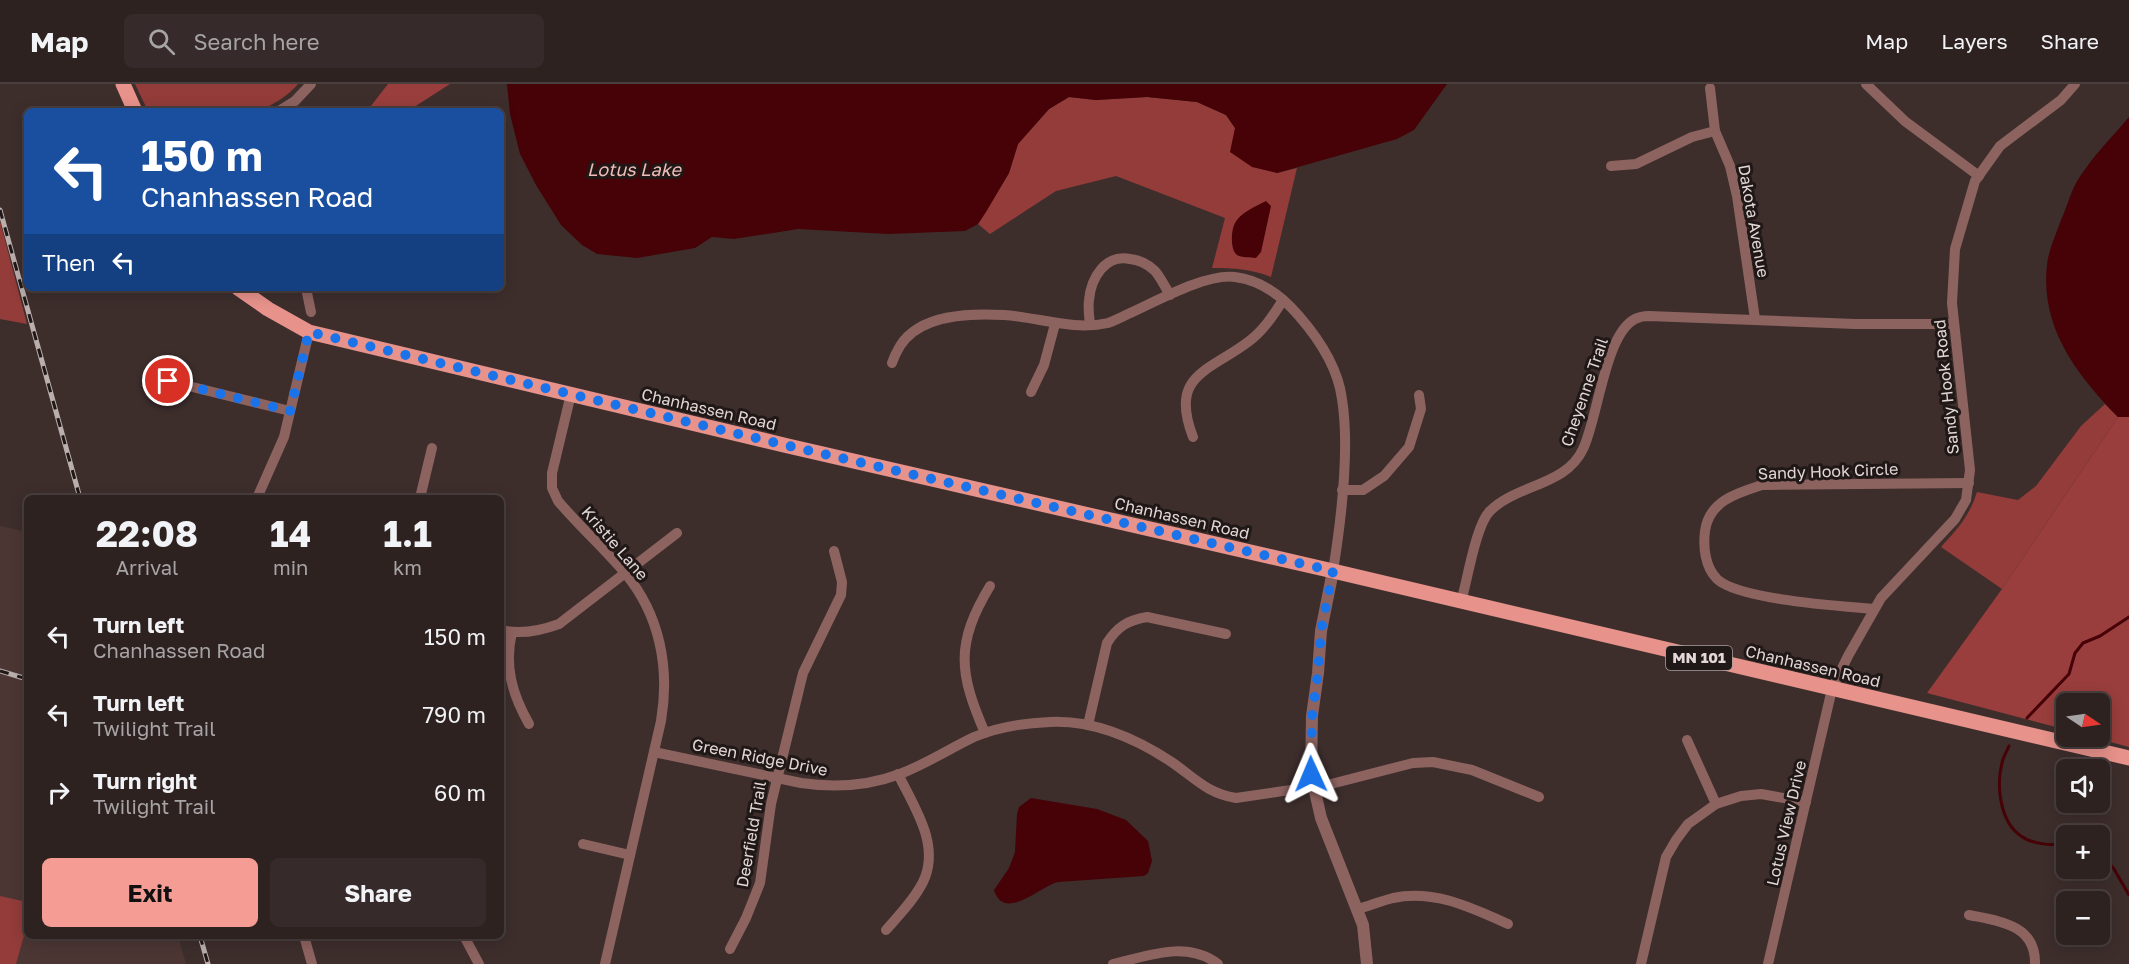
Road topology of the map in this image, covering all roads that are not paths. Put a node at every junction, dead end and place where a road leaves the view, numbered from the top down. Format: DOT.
graph roads {
  1 [pos="123,84"];
  2 [pos="310,84"];
  3 [pos="1866,84"];
  4 [pos="2075,84"];
  5 [pos="1710,87"];
  6 [pos="134,108"];
  7 [pos="284,108"];
  8 [pos="1715,131"];
  9 [pos="1611,166"];
  10 [pos="1979,176"];
  11 [pos="242,291"];
  12 [pos="307,291"];
  13 [pos="1170,295"];
  14 [pos="1283,300"];
  15 [pos="311,312"];
  16 [pos="1755,319"];
  17 [pos="1055,324"];
  18 [pos="1090,324"];
  19 [pos="1954,324"];
  20 [pos="309,332"];
  21 [pos="892,363"];
  22 [pos="168,381"];
  23 [pos="1031,392"];
  24 [pos="571,394"];
  25 [pos="1419,395"];
  26 [pos="290,411"];
  27 [pos="1193,437"];
  28 [pos="432,448"];
  29 [pos="1969,483"];
  30 [pos="1342,490"];
  31 [pos="258,495"];
  32 [pos="421,495"];
  33 [pos="677,533"];
  34 [pos="834,551"];
  35 [pos="1333,571"];
  36 [pos="625,573"];
  37 [pos="990,586"];
  38 [pos="1461,602"];
  39 [pos="1875,609"];
  40 [pos="507,631"];
  41 [pos="1226,634"];
  42 [pos="1832,689"];
  43 [pos="529,724"];
  44 [pos="1088,725"];
  45 [pos="985,733"];
  46 [pos="1687,740"];
  47 [pos="654,752"];
  48 [pos="2129,758"];
  49 [pos="898,774"];
  50 [pos="776,778"];
  51 [pos="1314,787"];
  52 [pos="1539,796"];
  53 [pos="1806,802"];
  54 [pos="1716,804"];
  55 [pos="583,844"];
  56 [pos="630,855"];
  57 [pos="1358,909"];
  58 [pos="1968,915"];
  59 [pos="1508,924"];
  60 [pos="886,930"];
  61 [pos="305,939"];
  62 [pos="466,939"];
  63 [pos="730,949"];
  64 [pos="312,964"];
  65 [pos="479,964"];
  66 [pos="605,964"];
  67 [pos="1116,964"];
  68 [pos="1218,964"];
  69 [pos="1367,964"];
  70 [pos="1641,964"];
  71 [pos="1768,964"];
  72 [pos="2035,964"];
  1 -- 6 [label="main road"];
  2 -- 7 [label="street"];
  3 -- 10 [label="street"];
  4 -- 10 [label="street, Sandy Hook Road"];
  5 -- 8 [label="street, Dakota Avenue"];
  8 -- 9 [label="street"];
  8 -- 16 [label="street, Dakota Avenue"];
  10 -- 19 [label="street, Sandy Hook Road"];
  11 -- 20 [label="main road, Chanhassen Road / MN 101"];
  12 -- 15 [label="street"];
  13 -- 14 [label="street"];
  13 -- 18 [label="street"];
  13 -- 18 [label="street"];
  14 -- 27 [label="street"];
  14 -- 30 [label="street"];
  16 -- 19 [label="street, Cheyenne Trail"];
  16 -- 38 [label="street, Cheyenne Trail"];
  17 -- 18 [label="street"];
  17 -- 21 [label="street"];
  17 -- 23 [label="street"];
  19 -- 29 [label="street, Sandy Hook Road"];
  20 -- 24 [label="main road, Chanhassen Road / MN 101"];
  20 -- 26 [label="street"];
  22 -- 26 [label="street"];
  24 -- 35 [label="main road, Chanhassen Road / MN 101"];
  24 -- 36 [label="street, Kristie Lane"];
  25 -- 30 [label="street"];
  26 -- 31 [label="street"];
  28 -- 32 [label="street"];
  29 -- 39 [label="street, Sandy Hook Road"];
  29 -- 39 [label="street, Sandy Hook Circle"];
  30 -- 35 [label="street"];
  33 -- 36 [label="street"];
  34 -- 50 [label="street, Deerfield Trail"];
  35 -- 38 [label="main road, Chanhassen Road / MN 101"];
  35 -- 51 [label="street"];
  36 -- 40 [label="street"];
  36 -- 47 [label="street, Kristie Lane"];
  37 -- 45 [label="street"];
  38 -- 42 [label="main road, Chanhassen Road / MN 101"];
  39 -- 42 [label="street, Sandy Hook Road"];
  40 -- 43 [label="street"];
  41 -- 44 [label="street"];
  42 -- 48 [label="main road, Chanhassen Road / MN 101"];
  42 -- 53 [label="street, Lotus View Drive"];
  44 -- 45 [label="street, Green Ridge Drive"];
  44 -- 51 [label="street, Green Ridge Drive"];
  45 -- 49 [label="street, Green Ridge Drive"];
  46 -- 54 [label="street"];
  47 -- 50 [label="street, Green Ridge Drive"];
  47 -- 56 [label="street, Kristie Lane"];
  49 -- 50 [label="street, Green Ridge Drive"];
  49 -- 60 [label="street"];
  50 -- 63 [label="street, Deerfield Trail"];
  51 -- 52 [label="street, Green Ridge Drive"];
  51 -- 57 [label="street"];
  53 -- 54 [label="street"];
  53 -- 71 [label="street, Lotus View Drive"];
  54 -- 70 [label="street"];
  55 -- 56 [label="street"];
  56 -- 66 [label="street, Kristie Lane"];
  57 -- 59 [label="street"];
  57 -- 69 [label="street"];
  58 -- 72 [label="street"];
  61 -- 64 [label="street"];
  62 -- 65 [label="street"];
  67 -- 68 [label="street"];
}
